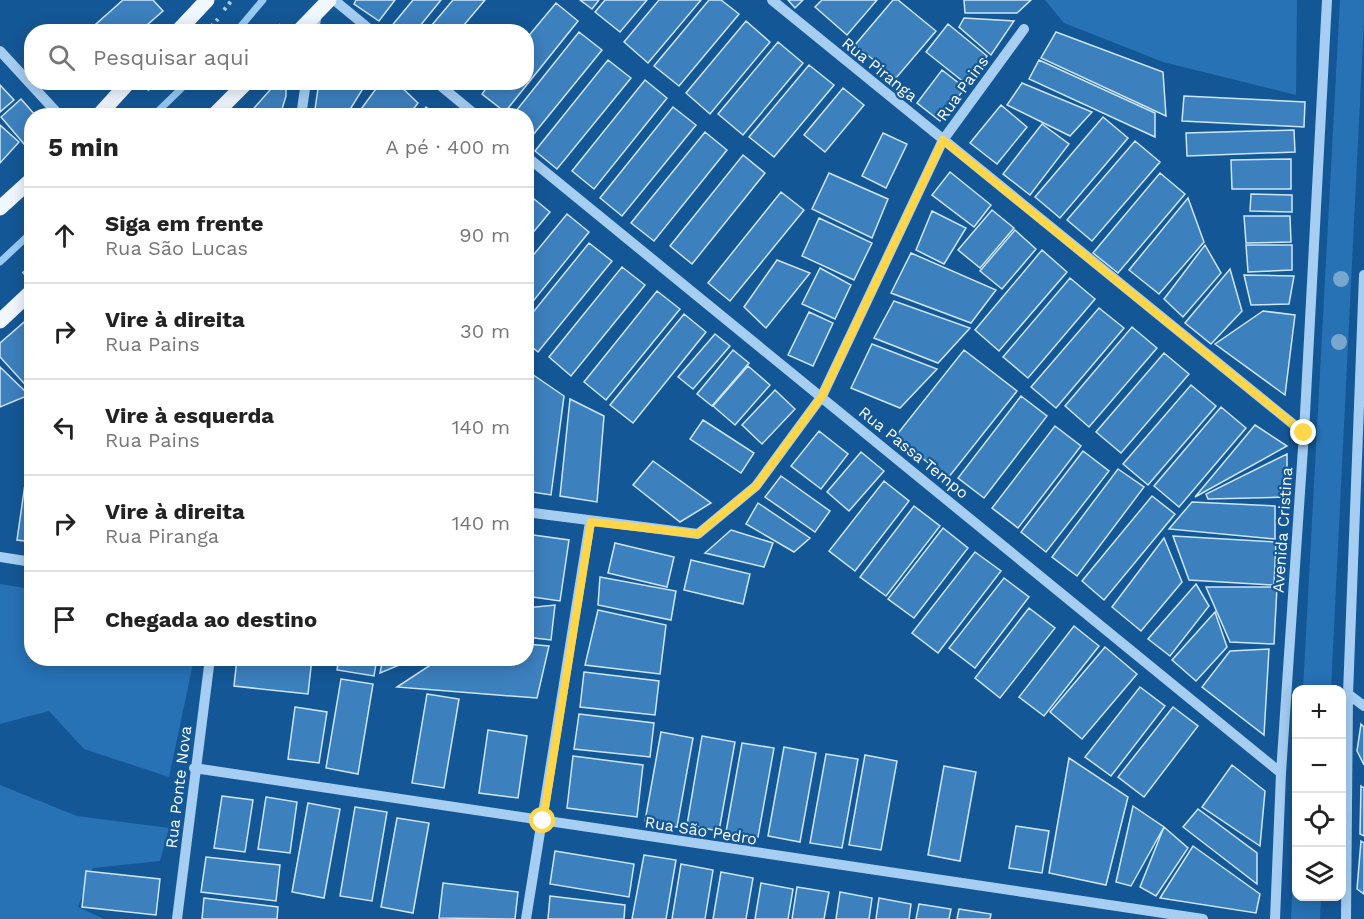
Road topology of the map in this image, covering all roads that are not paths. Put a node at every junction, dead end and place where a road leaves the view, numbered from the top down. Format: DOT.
graph roads {
  1 [pos="207,0"];
  2 [pos="329,0"];
  3 [pos="334,0"];
  4 [pos="772,0"];
  5 [pos="1327,0"];
  6 [pos="317,11"];
  7 [pos="184,24"];
  8 [pos="305,24"];
  9 [pos="315,24"];
  10 [pos="363,24"];
  11 [pos="1024,29"];
  12 [pos="0,51"];
  13 [pos="24,77"];
  14 [pos="36,90"];
  15 [pos="122,90"];
  16 [pos="239,90"];
  17 [pos="305,90"];
  18 [pos="446,90"];
  19 [pos="53,108"];
  20 [pos="105,108"];
  21 [pos="221,108"];
  22 [pos="302,108"];
  23 [pos="467,108"];
  24 [pos="943,140"];
  25 [pos="534,162"];
  26 [pos="24,186"];
  27 [pos="0,208"];
  28 [pos="1364,275"];
  29 [pos="24,298"];
  30 [pos="0,321"];
  31 [pos="822,396"];
  32 [pos="1304,433"];
  33 [pos="1360,479"];
  34 [pos="534,514"];
  35 [pos="591,522"];
  36 [pos="0,557"];
  37 [pos="24,561"];
  38 [pos="209,666"];
  39 [pos="1348,694"];
  40 [pos="1364,706"];
  41 [pos="194,768"];
  42 [pos="1281,773"];
  43 [pos="543,821"];
  44 [pos="1134,915"];
  45 [pos="177,919"];
  46 [pos="526,919"];
  47 [pos="1203,919"];
  48 [pos="1275,919"];
  49 [pos="1346,919"];
  1 -- 7 [label="main road"];
  2 -- 6 [label="main road"];
  3 -- 10 [label="street"];
  4 -- 24 [label="street, Rua Piranga"];
  5 -- 32 [label="street, Avenida Cristina"];
  6 -- 8 [label="main road"];
  6 -- 9 [label="street"];
  11 -- 24 [label="street, Rua Pains"];
  12 -- 13 [label="street"];
  14 -- 19 [label="street"];
  15 -- 20 [label="main road"];
  16 -- 21 [label="main road"];
  17 -- 22 [label="street"];
  18 -- 23 [label="street"];
  24 -- 31 [label="street, Rua Pains"];
  24 -- 32 [label="street, Rua Piranga"];
  25 -- 31 [label="street, Rua Passa Tempo"];
  26 -- 27 [label="main road"];
  28 -- 33 [label="street"];
  29 -- 30 [label="main road"];
  31 -- 35 [label="street, Rua Pains"];
  31 -- 42 [label="street, Rua Passa Tempo"];
  32 -- 42 [label="street, Avenida Cristina"];
  33 -- 39 [label="street"];
  34 -- 35 [label="street, Rua Pains"];
  35 -- 43 [label="street"];
  36 -- 37 [label="street"];
  38 -- 41 [label="street, Rua Ponte Nova"];
  39 -- 40 [label="street"];
  39 -- 49 [label="street"];
  41 -- 43 [label="street, Rua São Pedro"];
  41 -- 45 [label="street, Rua Ponte Nova"];
  42 -- 48 [label="street, Avenida Cristina"];
  43 -- 44 [label="street, Rua São Pedro"];
  43 -- 46 [label="street"];
  44 -- 47 [label="street, Rua São Pedro"];
}
